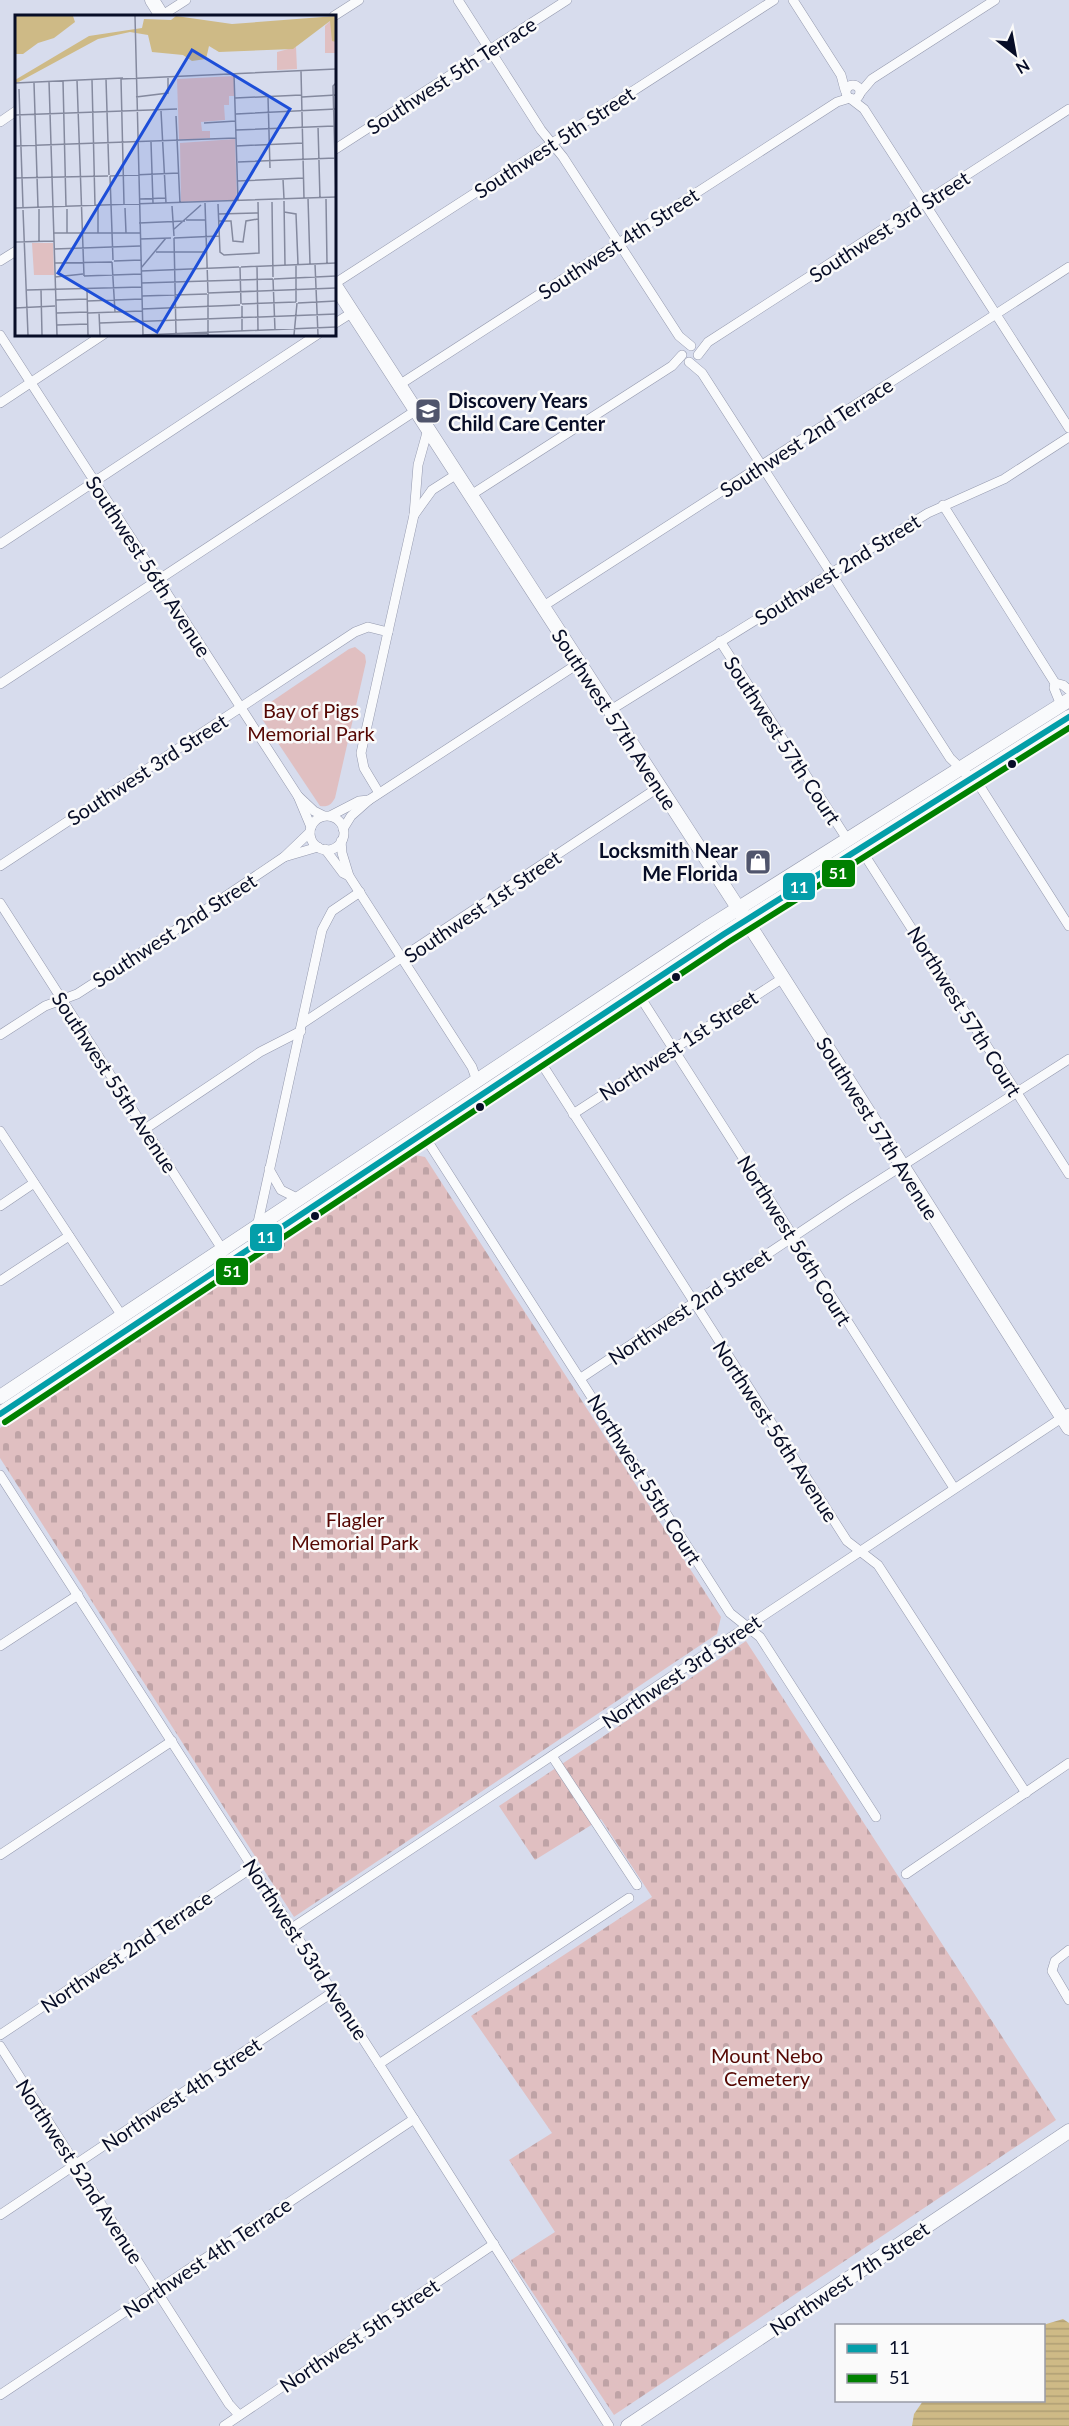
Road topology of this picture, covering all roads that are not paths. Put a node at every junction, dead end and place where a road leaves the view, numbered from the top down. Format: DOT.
graph roads {
  1 [pos="152,0"];
  2 [pos="186,0"];
  3 [pos="359,0"];
  4 [pos="458,0"];
  5 [pos="567,0"];
  6 [pos="774,0"];
  7 [pos="793,0"];
  8 [pos="995,0"];
  9 [pos="761,4"];
  10 [pos="161,15"];
  11 [pos="164,15"];
  12 [pos="336,15"];
  13 [pos="489,50"];
  14 [pos="852,92"];
  15 [pos="1069,110"];
  16 [pos="15,112"];
  17 [pos="0,122"];
  18 [pos="552,143"];
  19 [pos="336,149"];
  20 [pos="924,203"];
  21 [pos="618,243"];
  22 [pos="15,251"];
  23 [pos="0,261"];
  24 [pos="1069,267"];
  25 [pos="336,283"];
  26 [pos="336,287"];
  27 [pos="353,312"];
  28 [pos="996,314"];
  29 [pos="336,323"];
  30 [pos="0,335"];
  31 [pos="101,336"];
  32 [pos="315,336"];
  33 [pos="690,354"];
  34 [pos="30,382"];
  35 [pos="399,385"];
  36 [pos="0,403"];
  37 [pos="415,411"];
  38 [pos="1069,428"];
  39 [pos="428,429"];
  40 [pos="1069,437"];
  41 [pos="761,465"];
  42 [pos="457,474"];
  43 [pos="95,481"];
  44 [pos="471,495"];
  45 [pos="943,505"];
  46 [pos="414,515"];
  47 [pos="0,544"];
  48 [pos="830,573"];
  49 [pos="158,579"];
  50 [pos="542,607"];
  51 [pos="388,632"];
  52 [pos="720,641"];
  53 [pos="579,663"];
  54 [pos="1055,683"];
  55 [pos="0,684"];
  56 [pos="1069,690"];
  57 [pos="1065,703"];
  58 [pos="240,707"];
  59 [pos="609,711"];
  60 [pos="1069,717"];
  61 [pos="961,768"];
  62 [pos="971,778"];
  63 [pos="659,787"];
  64 [pos="379,793"];
  65 [pos="298,796"];
  66 [pos="369,800"];
  67 [pos="327,816"];
  68 [pos="310,829"];
  69 [pos="343,829"];
  70 [pos="847,839"];
  71 [pos="341,841"];
  72 [pos="322,848"];
  73 [pos="860,848"];
  74 [pos="284,857"];
  75 [pos="0,866"];
  76 [pos="350,876"];
  77 [pos="360,892"];
  78 [pos="0,903"];
  79 [pos="741,915"];
  80 [pos="1069,926"];
  81 [pos="402,958"];
  82 [pos="783,978"];
  83 [pos="637,992"];
  84 [pos="62,999"];
  85 [pos="302,1027"];
  86 [pos="552,1031"];
  87 [pos="0,1035"];
  88 [pos="673,1048"];
  89 [pos="538,1058"];
  90 [pos="1069,1059"];
  91 [pos="477,1081"];
  92 [pos="1017,1093"];
  93 [pos="464,1106"];
  94 [pos="573,1114"];
  95 [pos="145,1128"];
  96 [pos="0,1131"];
  97 [pos="423,1134"];
  98 [pos="901,1166"];
  99 [pos="269,1169"];
  100 [pos="1069,1174"];
  101 [pos="34,1183"];
  102 [pos="299,1199"];
  103 [pos="0,1206"];
  104 [pos="256,1227"];
  105 [pos="69,1236"];
  106 [pos="793,1237"];
  107 [pos="222,1250"];
  108 [pos="247,1251"];
  109 [pos="230,1262"];
  110 [pos="0,1281"];
  111 [pos="694,1303"];
  112 [pos="122,1316"];
  113 [pos="73,1356"];
  114 [pos="581,1378"];
  115 [pos="0,1397"];
  116 [pos="0,1414"];
  117 [pos="1067,1419"];
  118 [pos="0,1474"];
  119 [pos="954,1488"];
  120 [pos="861,1551"];
  121 [pos="78,1594"];
  122 [pos="747,1626"];
  123 [pos="0,1646"];
  124 [pos="172,1741"];
  125 [pos="552,1756"];
  126 [pos="1069,1763"];
  127 [pos="1026,1793"];
  128 [pos="876,1817"];
  129 [pos="0,1855"];
  130 [pos="253,1867"];
  131 [pos="906,1874"];
  132 [pos="637,1885"];
  133 [pos="629,1898"];
  134 [pos="292,1928"];
  135 [pos="1069,1950"];
  136 [pos="333,1992"];
  137 [pos="1069,2000"];
  138 [pos="0,2035"];
  139 [pos="0,2046"];
  140 [pos="379,2064"];
  141 [pos="414,2119"];
  142 [pos="1069,2131"];
  143 [pos="76,2164"];
  144 [pos="0,2215"];
  145 [pos="494,2244"];
  146 [pos="156,2290"];
  147 [pos="0,2395"];
  148 [pos="239,2415"];
  149 [pos="224,2426"];
  150 [pos="609,2426"];
  151 [pos="628,2426"];
  1 -- 10 [label="main road"];
  2 -- 11 [label="street"];
  3 -- 12 [label="street"];
  4 -- 13 [label="street"];
  5 -- 13 [label="street, Southwest 5th Terrace"];
  6 -- 9 [label="street, Southwest 5th Street"];
  7 -- 14 [label="street"];
  8 -- 14 [label="street, Southwest 4th Street"];
  9 -- 18 [label="street, Southwest 5th Street"];
  13 -- 18 [label="street"];
  13 -- 19 [label="street, Southwest 5th Terrace"];
  14 -- 20 [label="street"];
  14 -- 21 [label="street, Southwest 4th Street"];
  15 -- 20 [label="street, Southwest 3rd Street"];
  16 -- 17 [label="street"];
  18 -- 21 [label="street"];
  18 -- 25 [label="street, Southwest 5th Street"];
  20 -- 28 [label="street"];
  20 -- 33 [label="street, Southwest 3rd Street"];
  21 -- 33 [label="street"];
  21 -- 35 [label="street, Southwest 4th Street"];
  22 -- 23 [label="street"];
  24 -- 28 [label="street, Southwest 2nd Terrace"];
  26 -- 27 [label="main road, Southwest 57th Avenue"];
  27 -- 29 [label="street"];
  27 -- 35 [label="main road, Southwest 57th Avenue"];
  28 -- 38 [label="street"];
  28 -- 41 [label="street, Southwest 2nd Terrace"];
  30 -- 34 [label="street, Southwest 56th Avenue"];
  31 -- 34 [label="street"];
  32 -- 43 [label="street"];
  33 -- 41 [label="street"];
  33 -- 44 [label="street, Southwest 3rd Street"];
  34 -- 36 [label="street"];
  34 -- 43 [label="street, Southwest 56th Avenue"];
  35 -- 37 [label="main road, Southwest 57th Avenue"];
  37 -- 39 [label="main road, Southwest 57th Avenue"];
  37 -- 49 [label="street"];
  39 -- 42 [label="main road, Southwest 57th Avenue"];
  39 -- 46 [label="street"];
  40 -- 45 [label="street, Southwest 2nd Street"];
  41 -- 48 [label="street"];
  41 -- 50 [label="street, Southwest 2nd Terrace"];
  42 -- 44 [label="main road, Southwest 57th Avenue"];
  42 -- 46 [label="street"];
  43 -- 47 [label="street"];
  43 -- 49 [label="street, Southwest 56th Avenue"];
  44 -- 50 [label="main road, Southwest 57th Avenue"];
  45 -- 48 [label="street, Southwest 2nd Street"];
  45 -- 54 [label="street"];
  46 -- 51 [label="street"];
  48 -- 52 [label="street, Southwest 2nd Street"];
  48 -- 61 [label="street"];
  49 -- 55 [label="street"];
  49 -- 58 [label="street, Southwest 56th Avenue"];
  50 -- 53 [label="main road, Southwest 57th Avenue"];
  51 -- 58 [label="street, Southwest 3rd Street"];
  51 -- 64 [label="street"];
  52 -- 59 [label="street, Southwest 2nd Street"];
  52 -- 70 [label="street, Southwest 57th Court"];
  53 -- 59 [label="main road, Southwest 57th Avenue"];
  53 -- 64 [label="street"];
  54 -- 56 [label="street"];
  54 -- 57 [label="street"];
  57 -- 61 [label="main road"];
  58 -- 65 [label="street, Southwest 56th Avenue"];
  58 -- 75 [label="street, Southwest 3rd Street"];
  59 -- 63 [label="main road, Southwest 57th Avenue"];
  60 -- 62 [label="main road"];
  61 -- 62 [label="street"];
  61 -- 70 [label="main road"];
  62 -- 73 [label="main road"];
  62 -- 80 [label="street"];
  63 -- 79 [label="main road, Southwest 57th Avenue"];
  63 -- 81 [label="street, Southwest 1st Street"];
  64 -- 66 [label="street"];
  65 -- 67 [label="street, Southwest 56th Avenue"];
  65 -- 68 [label="street, Southwest 56th Avenue"];
  66 -- 67 [label="street"];
  66 -- 69 [label="street"];
  67 -- 68 [label="street"];
  67 -- 69 [label="street"];
  68 -- 72 [label="street"];
  68 -- 74 [label="street, Southwest 2nd Street"];
  69 -- 71 [label="street"];
  70 -- 79 [label="main road"];
  71 -- 72 [label="street"];
  71 -- 76 [label="street"];
  72 -- 74 [label="street, Southwest 2nd Street"];
  72 -- 76 [label="street"];
  73 -- 79 [label="main road"];
  73 -- 92 [label="street, Northwest 57th Court"];
  74 -- 84 [label="street, Southwest 2nd Street"];
  76 -- 77 [label="street"];
  77 -- 81 [label="street"];
  77 -- 85 [label="street"];
  78 -- 84 [label="street, Southwest 55th Avenue"];
  79 -- 82 [label="main road, Southwest 57th Avenue"];
  79 -- 83 [label="main road"];
  79 -- 86 [label="main road"];
  81 -- 85 [label="street, Southwest 1st Street"];
  81 -- 91 [label="street"];
  82 -- 88 [label="street, Northwest 1st Street"];
  82 -- 98 [label="main road, Southwest 57th Avenue"];
  83 -- 88 [label="street, Northwest 56th Court"];
  83 -- 89 [label="main road"];
  84 -- 87 [label="street, Southwest 2nd Street"];
  84 -- 95 [label="street, Southwest 55th Avenue"];
  85 -- 95 [label="street, Southwest 1st Street"];
  85 -- 99 [label="street"];
  86 -- 89 [label="main road"];
  86 -- 91 [label="main road"];
  88 -- 94 [label="street, Northwest 1st Street"];
  88 -- 106 [label="street, Northwest 56th Court"];
  89 -- 93 [label="main road"];
  89 -- 94 [label="street, Northwest 56th Avenue"];
  90 -- 92 [label="street, Northwest 2nd Street"];
  91 -- 93 [label="main road"];
  91 -- 102 [label="main road"];
  92 -- 98 [label="street, Northwest 2nd Street"];
  92 -- 100 [label="street, Northwest 57th Court"];
  93 -- 97 [label="main road"];
  94 -- 111 [label="street, Northwest 56th Avenue"];
  95 -- 107 [label="street, Southwest 55th Avenue"];
  96 -- 101 [label="street"];
  97 -- 108 [label="main road"];
  97 -- 114 [label="street, Northwest 55th Court"];
  98 -- 106 [label="street, Northwest 2nd Street"];
  98 -- 117 [label="main road, Southwest 57th Avenue"];
  99 -- 102 [label="street"];
  99 -- 104 [label="street"];
  101 -- 103 [label="street"];
  101 -- 105 [label="street"];
  102 -- 104 [label="main road"];
  104 -- 107 [label="main road"];
  104 -- 108 [label="main road"];
  105 -- 110 [label="street"];
  105 -- 112 [label="street"];
  106 -- 111 [label="street, Northwest 2nd Street"];
  106 -- 119 [label="street, Northwest 56th Court"];
  107 -- 109 [label="street, Southwest 55th Avenue"];
  107 -- 112 [label="main road"];
  108 -- 109 [label="main road"];
  109 -- 113 [label="main road"];
  111 -- 114 [label="street, Northwest 2nd Street"];
  111 -- 120 [label="street, Northwest 56th Avenue"];
  112 -- 113 [label="main road"];
  113 -- 115 [label="main road"];
  113 -- 116 [label="main road"];
  114 -- 122 [label="street, Northwest 55th Court"];
  117 -- 119 [label="street, Northwest 3rd Street"];
  118 -- 121 [label="street, Northwest 53rd Avenue"];
  119 -- 120 [label="street, Northwest 3rd Street"];
  120 -- 122 [label="street, Northwest 3rd Street"];
  120 -- 127 [label="street, Northwest 56th Avenue"];
  121 -- 123 [label="street"];
  121 -- 124 [label="street, Northwest 53rd Avenue"];
  122 -- 125 [label="street, Northwest 3rd Street"];
  122 -- 128 [label="street, Northwest 55th Court"];
  124 -- 129 [label="street"];
  124 -- 130 [label="street, Northwest 53rd Avenue"];
  125 -- 132 [label="street"];
  125 -- 134 [label="street, Northwest 3rd Street"];
  126 -- 127 [label="street"];
  127 -- 131 [label="street"];
  130 -- 134 [label="street, Northwest 53rd Avenue"];
  130 -- 138 [label="street, Northwest 2nd Terrace"];
  133 -- 140 [label="street"];
  134 -- 136 [label="street, Northwest 53rd Avenue"];
  135 -- 137 [label="street"];
  136 -- 140 [label="street, Northwest 53rd Avenue"];
  136 -- 143 [label="street, Northwest 4th Street"];
  139 -- 143 [label="street, Northwest 52nd Avenue"];
  140 -- 141 [label="street, Northwest 53rd Avenue"];
  141 -- 145 [label="street, Northwest 53rd Avenue"];
  141 -- 146 [label="street, Northwest 4th Terrace"];
  142 -- 151 [label="main road, Northwest 7th Street"];
  143 -- 144 [label="street, Northwest 4th Street"];
  143 -- 146 [label="street, Northwest 52nd Avenue"];
  145 -- 148 [label="street, Northwest 5th Street"];
  145 -- 150 [label="street, Northwest 53rd Avenue"];
  146 -- 147 [label="street, Northwest 4th Terrace"];
  146 -- 148 [label="street, Northwest 52nd Avenue"];
  148 -- 149 [label="street, Northwest 5th Street"];
}
